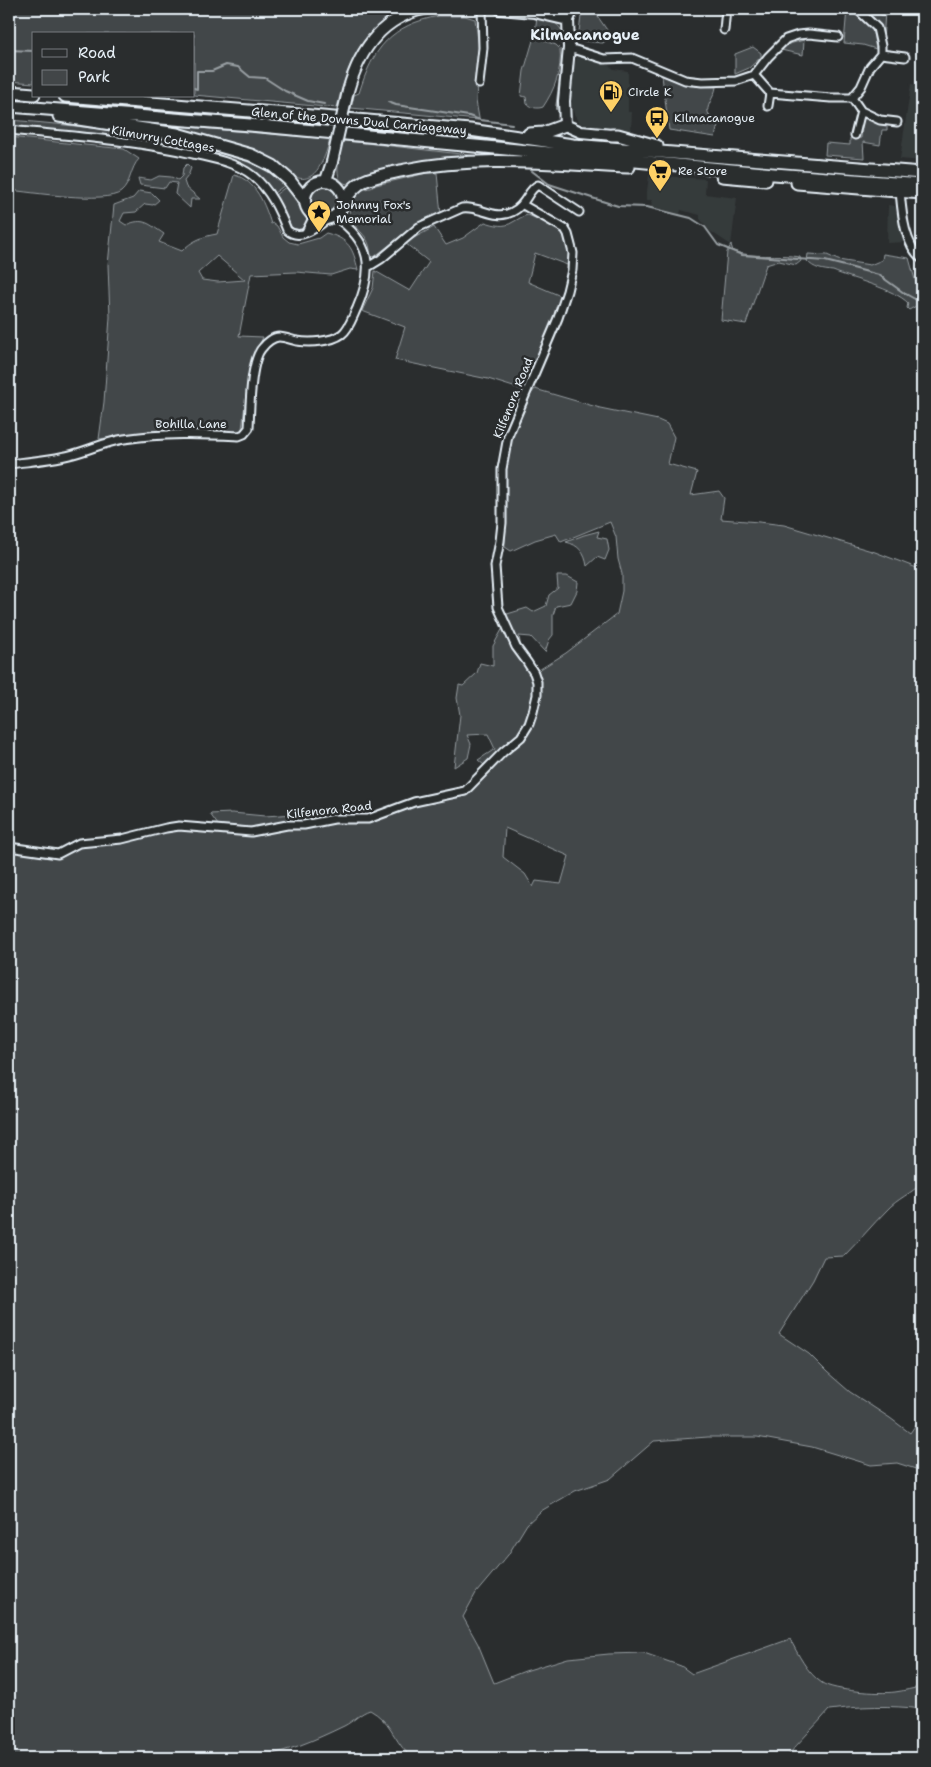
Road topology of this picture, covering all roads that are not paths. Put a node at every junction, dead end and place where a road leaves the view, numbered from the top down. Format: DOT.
graph roads {
  1 [pos="424,9"];
  2 [pos="482,9"];
  3 [pos="500,9"];
  4 [pos="574,9"];
  5 [pos="726,9"];
  6 [pos="857,9"];
  7 [pos="534,10"];
  8 [pos="568,20"];
  9 [pos="724,30"];
  10 [pos="838,37"];
  11 [pos="569,48"];
  12 [pos="881,54"];
  13 [pos="905,57"];
  14 [pos="754,75"];
  15 [pos="479,84"];
  16 [pos="9,92"];
  17 [pos="770,93"];
  18 [pos="32,94"];
  19 [pos="89,98"];
  20 [pos="852,98"];
  21 [pos="768,106"];
  22 [pos="12,107"];
  23 [pos="861,111"];
  24 [pos="897,122"];
  25 [pos="565,124"];
  26 [pos="9,130"];
  27 [pos="470,130"];
  28 [pos="612,135"];
  29 [pos="855,135"];
  30 [pos="697,156"];
  31 [pos="922,174"];
  32 [pos="326,180"];
  33 [pos="922,185"];
  34 [pos="900,191"];
  35 [pos="922,193"];
  36 [pos="304,198"];
  37 [pos="343,202"];
  38 [pos="523,205"];
  39 [pos="579,212"];
  40 [pos="314,216"];
  41 [pos="332,217"];
  42 [pos="306,232"];
  43 [pos="922,259"];
  44 [pos="368,267"];
  45 [pos="9,464"];
  46 [pos="9,847"];
  1 -- 32 [label="main road, bridge"];
  2 -- 15 [label="street"];
  3 -- 7 [label="main road"];
  4 -- 8 [label="main road"];
  5 -- 9 [label="street"];
  6 -- 12 [label="street"];
  7 -- 8 [label="main road"];
  8 -- 11 [label="main road"];
  10 -- 14 [label="street"];
  11 -- 14 [label="street"];
  11 -- 25 [label="main road"];
  12 -- 13 [label="street"];
  12 -- 20 [label="street"];
  14 -- 17 [label="street"];
  16 -- 18 [label="highway"];
  17 -- 20 [label="street"];
  17 -- 21 [label="street"];
  19 -- 27 [label="highway, Glen of the Downs Dual Carriageway"];
  20 -- 23 [label="street"];
  22 -- 33 [label="highway, Glen of the Downs Dual Carriageway"];
  22 -- 36 [label="highway"];
  23 -- 24 [label="street"];
  23 -- 29 [label="street"];
  25 -- 27 [label="highway"];
  25 -- 28 [label="main road"];
  26 -- 42 [label="street, Kilmurry Cottages"];
  27 -- 30 [label="highway, Glen of the Downs Dual Carriageway"];
  28 -- 30 [label="highway"];
  30 -- 31 [label="highway"];
  32 -- 36 [label="main road"];
  32 -- 37 [label="main road"];
  34 -- 35 [label="highway"];
  34 -- 37 [label="highway"];
  34 -- 43 [label="street"];
  36 -- 40 [label="main road"];
  37 -- 41 [label="main road"];
  38 -- 39 [label="street"];
  38 -- 44 [label="street"];
  38 -- 46 [label="street, Kilfenora Road"];
  40 -- 41 [label="main road"];
  40 -- 42 [label="street"];
  41 -- 42 [label="street"];
  41 -- 44 [label="street, Bohilla Lane"];
  44 -- 45 [label="street, Bohilla Lane"];
}
